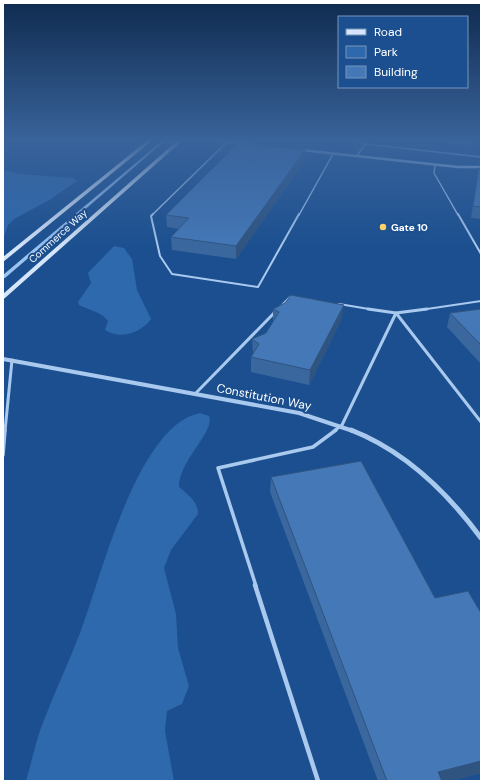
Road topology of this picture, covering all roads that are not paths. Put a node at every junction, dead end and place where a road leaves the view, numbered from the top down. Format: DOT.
graph roads {
  1 [pos="106,177"];
  2 [pos="140,177"];
  3 [pos="191,177"];
  4 [pos="320,177"];
  5 [pos="436,177"];
  6 [pos="481,254"];
  7 [pos="3,260"];
  8 [pos="292,296"];
  9 [pos="3,297"];
  10 [pos="481,301"];
  11 [pos="337,304"];
  12 [pos="396,314"];
  13 [pos="3,359"];
  14 [pos="12,360"];
  15 [pos="195,394"];
  16 [pos="481,422"];
  17 [pos="342,425"];
  18 [pos="3,455"];
  19 [pos="481,538"];
  20 [pos="318,781"];
  1 -- 7 [label="street, Commerce Way"];
  2 -- 9 [label="street, Commerce Way"];
  3 -- 4 [label="lane"];
  5 -- 6 [label="lane"];
  8 -- 15 [label="lane"];
  10 -- 12 [label="lane"];
  11 -- 12 [label="lane"];
  12 -- 16 [label="lane"];
  12 -- 17 [label="lane"];
  13 -- 14 [label="street, Constitution Way"];
  14 -- 15 [label="street, Constitution Way"];
  14 -- 18 [label="lane"];
  15 -- 17 [label="street, Constitution Way"];
  17 -- 19 [label="street, Constitution Way"];
  17 -- 20 [label="lane"];
}
